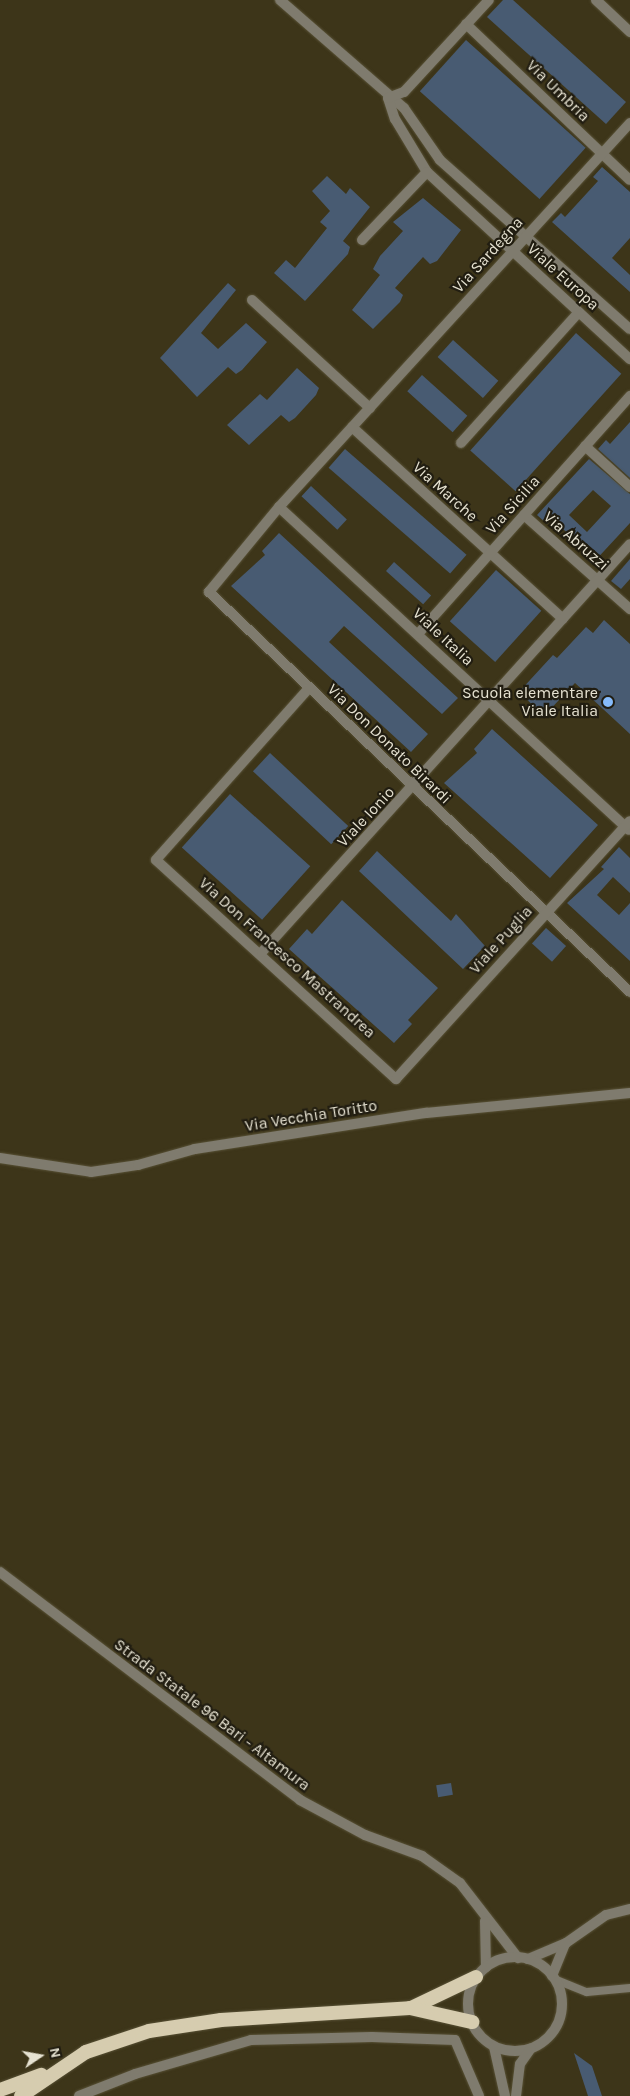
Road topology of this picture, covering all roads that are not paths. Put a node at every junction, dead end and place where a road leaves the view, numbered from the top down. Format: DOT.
graph roads {
  1 [pos="280,0"];
  2 [pos="489,0"];
  3 [pos="596,0"];
  4 [pos="466,24"];
  5 [pos="630,32"];
  6 [pos="388,98"];
  7 [pos="630,124"];
  8 [pos="602,154"];
  9 [pos="427,172"];
  10 [pos="630,180"];
  11 [pos="526,235"];
  12 [pos="362,240"];
  13 [pos="511,250"];
  14 [pos="252,300"];
  15 [pos="579,312"];
  16 [pos="630,329"];
  17 [pos="630,359"];
  18 [pos="630,396"];
  19 [pos="370,408"];
  20 [pos="352,428"];
  21 [pos="461,443"];
  22 [pos="585,446"];
  23 [pos="630,487"];
  24 [pos="279,507"];
  25 [pos="524,515"];
  26 [pos="630,544"];
  27 [pos="490,553"];
  28 [pos="598,580"];
  29 [pos="630,609"];
  30 [pos="563,619"];
  31 [pos="418,634"];
  32 [pos="309,688"];
  33 [pos="490,701"];
  34 [pos="413,788"];
  35 [pos="628,827"];
  36 [pos="546,913"];
  37 [pos="262,952"];
  38 [pos="630,992"];
  39 [pos="396,1079"];
  40 [pos="630,1093"];
  41 [pos="0,1158"];
  42 [pos="0,1572"];
  43 [pos="630,1909"];
  44 [pos="486,1921"];
  45 [pos="566,1942"];
  46 [pos="523,1958"];
  47 [pos="481,1972"];
  48 [pos="553,1977"];
  49 [pos="630,1988"];
  50 [pos="410,2008"];
  51 [pos="472,2022"];
  52 [pos="494,2047"];
  53 [pos="531,2048"];
  54 [pos="53,2071"];
  55 [pos="0,2090"];
  56 [pos="22,2096"];
  57 [pos="79,2096"];
  58 [pos="479,2096"];
  59 [pos="505,2096"];
  60 [pos="516,2096"];
  1 -- 6 [label="street, Viale Europa"];
  2 -- 4 [label="street"];
  3 -- 5 [label="street"];
  4 -- 6 [label="street"];
  4 -- 8 [label="street, Via Umbria"];
  6 -- 9 [label="street, Viale Europa"];
  6 -- 11 [label="street, Viale Europa"];
  7 -- 8 [label="street, Via Sardegna"];
  8 -- 10 [label="street, Via Umbria"];
  8 -- 11 [label="street, Via Sardegna"];
  9 -- 12 [label="street"];
  9 -- 13 [label="street, Viale Europa"];
  11 -- 13 [label="street, Via Sardegna"];
  11 -- 16 [label="street, Viale Europa"];
  13 -- 15 [label="street, Viale Europa"];
  13 -- 19 [label="street, Via Sardegna"];
  14 -- 19 [label="street"];
  15 -- 17 [label="street, Viale Europa"];
  15 -- 21 [label="street"];
  18 -- 22 [label="street, Via Sicilia"];
  19 -- 20 [label="street, Via Sardegna"];
  20 -- 24 [label="street, Via Sardegna"];
  20 -- 27 [label="street, Via Marche"];
  22 -- 23 [label="street"];
  22 -- 25 [label="street, Via Sicilia"];
  24 -- 31 [label="street, Viale Italia"];
  24 -- 32 [label="street, Via Don Donato Birardi"];
  25 -- 27 [label="street, Via Sicilia"];
  25 -- 28 [label="street, Via Abruzzi"];
  26 -- 28 [label="street, Viale Ionio"];
  27 -- 30 [label="street, Via Marche"];
  27 -- 31 [label="street, Via Sicilia"];
  28 -- 29 [label="street, Via Abruzzi"];
  28 -- 30 [label="street, Viale Ionio"];
  30 -- 33 [label="street, Viale Ionio"];
  31 -- 33 [label="street, Viale Italia"];
  32 -- 34 [label="street, Via Don Donato Birardi"];
  32 -- 37 [label="street, Via Don Francesco Mastrandrea"];
  33 -- 34 [label="street, Viale Ionio"];
  33 -- 35 [label="street, Viale Italia"];
  34 -- 36 [label="street, Via Don Donato Birardi"];
  34 -- 37 [label="street, Viale Ionio"];
  35 -- 36 [label="street, Viale Puglia"];
  36 -- 38 [label="street, Via Don Donato Birardi"];
  36 -- 39 [label="street, Viale Puglia"];
  37 -- 39 [label="street, Via Don Francesco Mastrandrea"];
  40 -- 41 [label="street, Via Vecchia Toritto"];
  42 -- 44 [label="street, Strada Statale 96 Bari - Altamura"];
  43 -- 45 [label="street"];
  44 -- 46 [label="street, Strada Statale 96 Bari - Altamura"];
  44 -- 47 [label="street"];
  45 -- 46 [label="street"];
  45 -- 48 [label="street"];
  46 -- 47 [label="street"];
  46 -- 48 [label="street"];
  47 -- 50 [label="highway"];
  47 -- 51 [label="street"];
  48 -- 49 [label="lane"];
  48 -- 53 [label="street"];
  50 -- 51 [label="highway"];
  50 -- 54 [label="highway"];
  51 -- 52 [label="street"];
  52 -- 53 [label="street"];
  52 -- 59 [label="street"];
  53 -- 60 [label="street"];
  54 -- 55 [label="highway"];
  54 -- 56 [label="highway"];
  57 -- 58 [label="street"];
}
